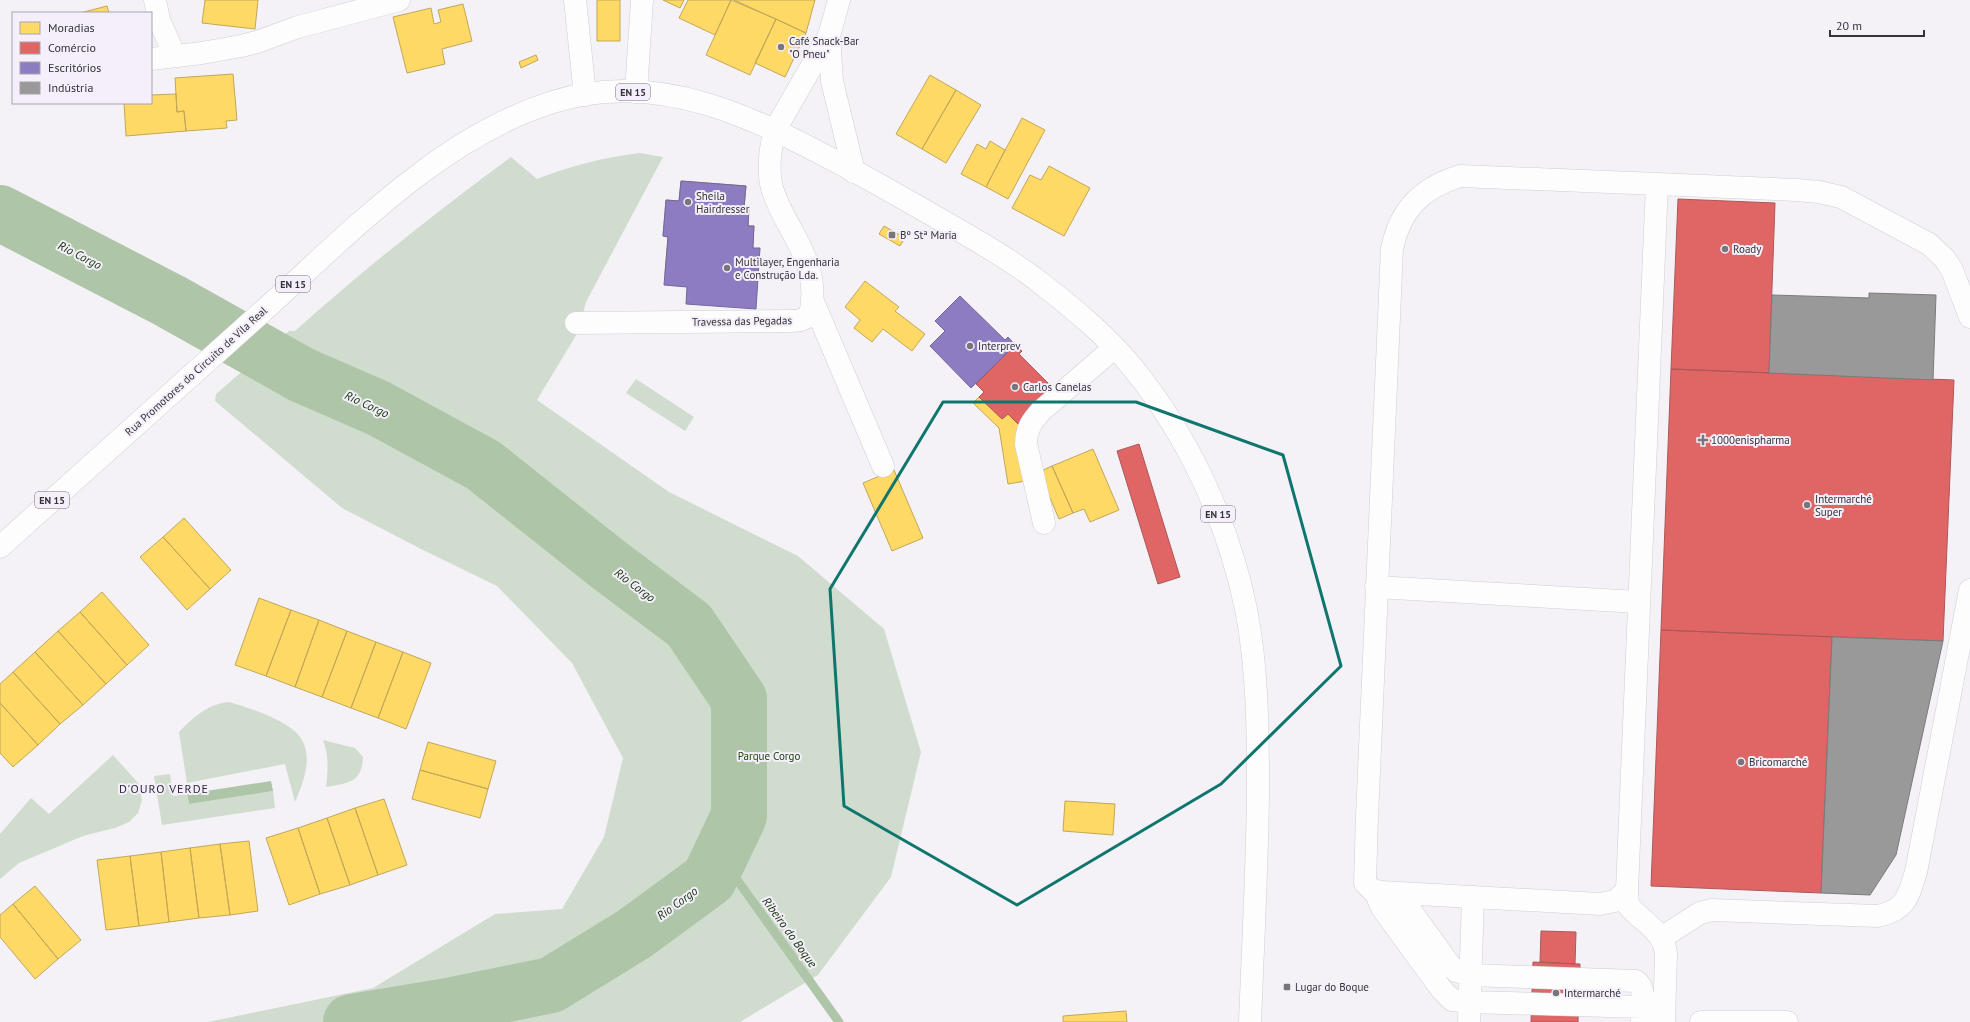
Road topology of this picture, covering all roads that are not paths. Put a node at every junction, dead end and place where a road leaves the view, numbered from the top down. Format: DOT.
graph roads {
  1 [pos="155,0"];
  2 [pos="399,0"];
  3 [pos="575,0"];
  4 [pos="642,0"];
  5 [pos="839,0"];
  6 [pos="829,36"];
  7 [pos="175,56"];
  8 [pos="152,59"];
  9 [pos="636,92"];
  10 [pos="585,95"];
  11 [pos="774,130"];
  12 [pos="854,172"];
  13 [pos="1657,184"];
  14 [pos="812,299"];
  15 [pos="1970,317"];
  16 [pos="576,323"];
  17 [pos="1114,348"];
  18 [pos="883,466"];
  19 [pos="1044,523"];
  20 [pos="0,547"];
  21 [pos="1376,587"];
  22 [pos="1970,590"];
  23 [pos="1639,602"];
  24 [pos="1627,890"];
  25 [pos="1375,891"];
  26 [pos="1398,893"];
  27 [pos="1473,897"];
  28 [pos="1661,938"];
  29 [pos="1470,975"];
  30 [pos="1469,1012"];
  31 [pos="1642,1015"];
  32 [pos="1250,1022"];
  33 [pos="1664,1022"];
  34 [pos="1701,1022"];
  35 [pos="1787,1022"];
  1 -- 7 [label="main road"];
  2 -- 7 [label="main road"];
  3 -- 10 [label="main road"];
  4 -- 9 [label="main road"];
  5 -- 6 [label="main road"];
  6 -- 11 [label="main road"];
  6 -- 12 [label="main road"];
  7 -- 8 [label="main road"];
  9 -- 10 [label="main road, EN 15"];
  9 -- 11 [label="main road, EN 15"];
  10 -- 20 [label="main road, Rua Promotores do Circuito de Vila Real / EN 15"];
  11 -- 12 [label="main road, EN 15"];
  11 -- 14 [label="main road, Travessa das Pegadas"];
  12 -- 17 [label="main road, EN 15"];
  13 -- 15 [label="main road"];
  13 -- 21 [label="main road"];
  13 -- 23 [label="main road"];
  14 -- 16 [label="main road, Travessa das Pegadas"];
  14 -- 18 [label="main road"];
  17 -- 19 [label="main road"];
  17 -- 32 [label="main road, EN 15"];
  21 -- 23 [label="main road"];
  21 -- 25 [label="main road"];
  22 -- 28 [label="main road"];
  23 -- 24 [label="main road"];
  24 -- 27 [label="main road"];
  24 -- 28 [label="main road"];
  25 -- 26 [label="main road"];
  25 -- 30 [label="main road"];
  26 -- 27 [label="main road"];
  26 -- 29 [label="main road"];
  27 -- 29 [label="main road"];
  28 -- 33 [label="main road"];
  29 -- 30 [label="main road"];
  29 -- 31 [label="main road"];
  30 -- 31 [label="main road"];
  34 -- 35 [label="main road"];
}
